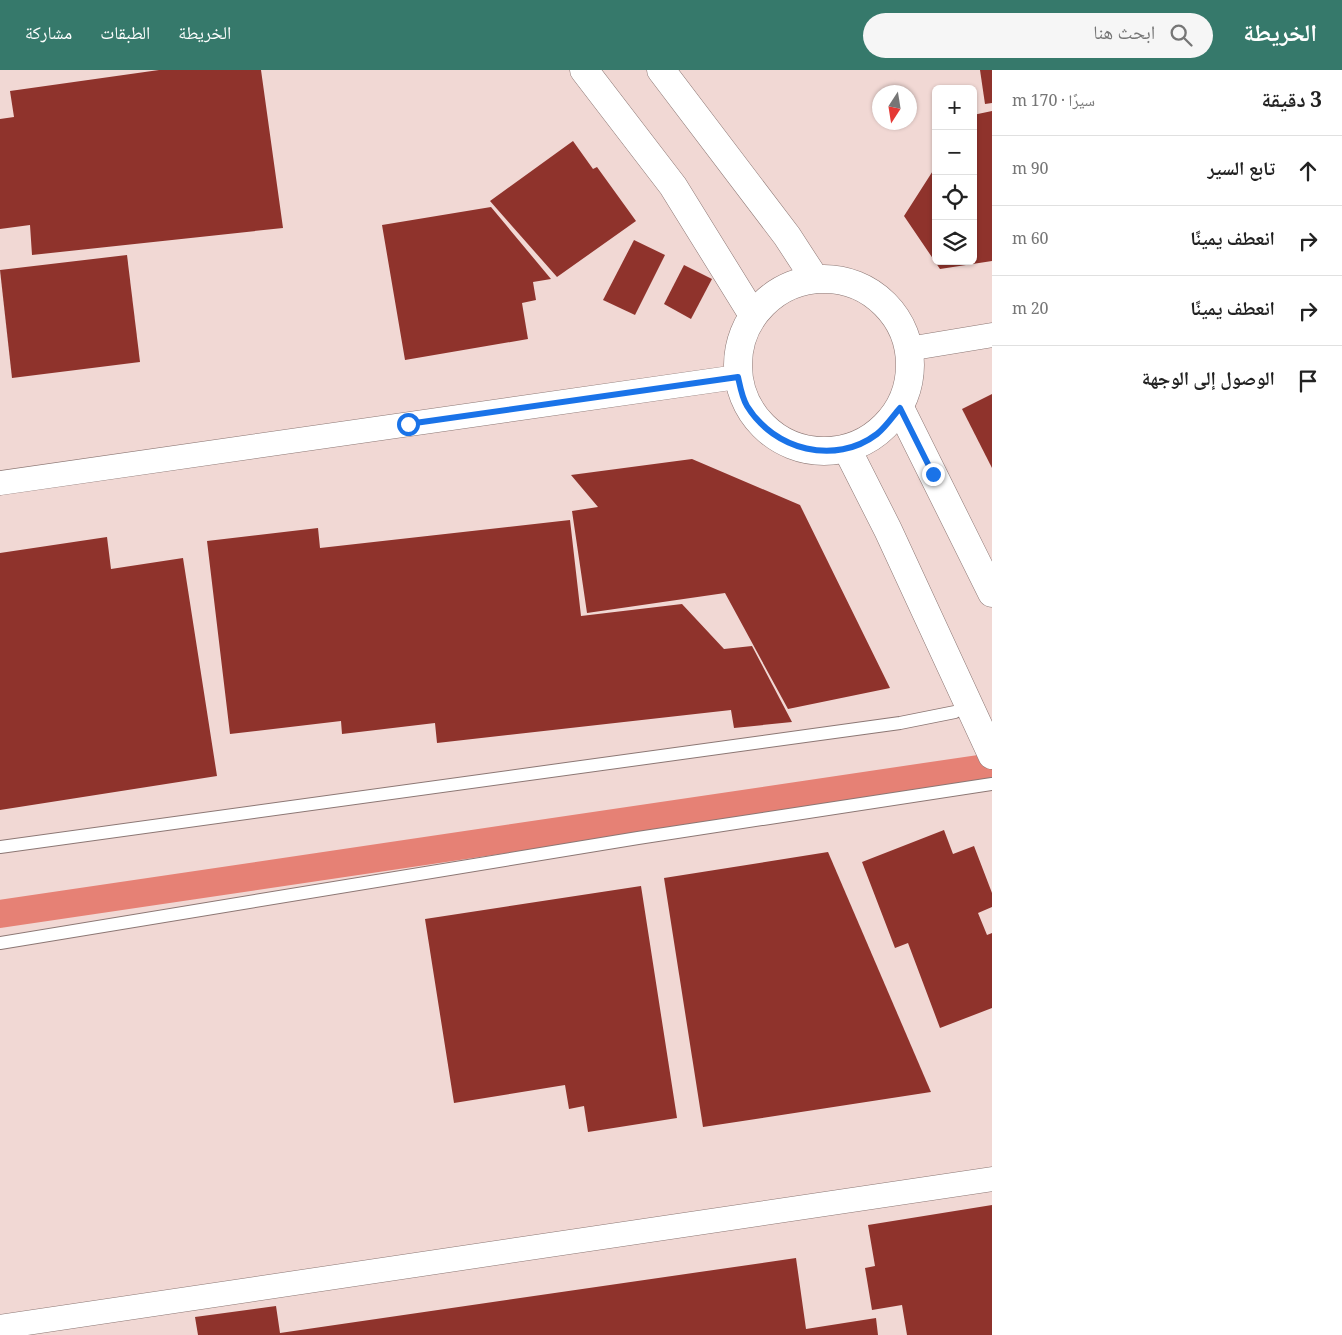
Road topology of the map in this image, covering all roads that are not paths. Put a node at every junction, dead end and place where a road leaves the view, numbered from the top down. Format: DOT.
graph roads {
  1 [pos="584,70"];
  2 [pos="661,70"];
  3 [pos="815,279"];
  4 [pos="753,315"];
  5 [pos="992,335"];
  6 [pos="908,349"];
  7 [pos="738,377"];
  8 [pos="900,408"];
  9 [pos="847,449"];
  10 [pos="0,483"];
  11 [pos="992,593"];
  12 [pos="963,710"];
  13 [pos="992,755"];
  14 [pos="992,784"];
  15 [pos="0,847"];
  16 [pos="0,943"];
  17 [pos="992,1179"];
  18 [pos="0,1327"];
  1 -- 4 [label="street"];
  2 -- 3 [label="street"];
  3 -- 4 [label="street"];
  3 -- 6 [label="street"];
  4 -- 7 [label="street"];
  5 -- 6 [label="street"];
  6 -- 8 [label="street"];
  7 -- 9 [label="street"];
  7 -- 10 [label="street"];
  8 -- 9 [label="street"];
  8 -- 11 [label="street"];
  9 -- 12 [label="street"];
  12 -- 13 [label="street"];
  12 -- 15 [label="lane"];
  14 -- 16 [label="lane"];
  17 -- 18 [label="street"];
}
